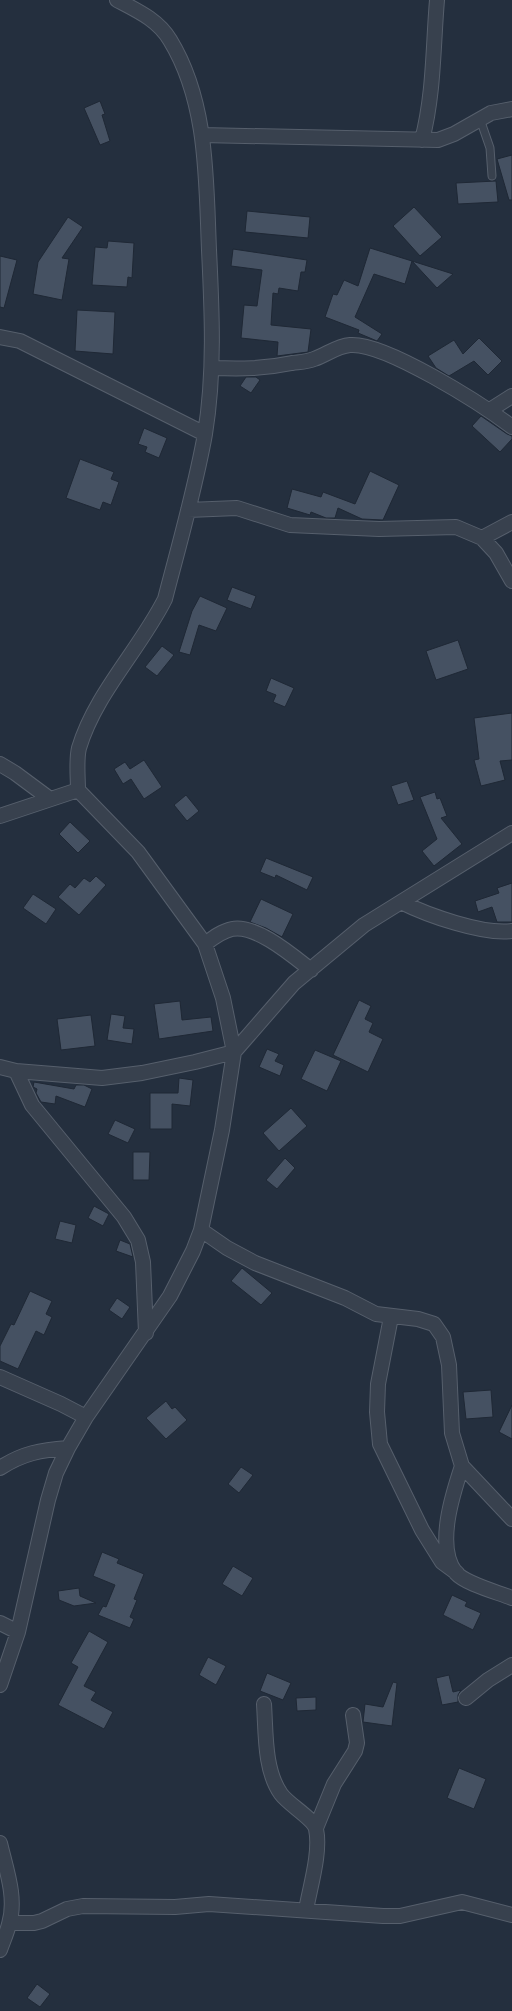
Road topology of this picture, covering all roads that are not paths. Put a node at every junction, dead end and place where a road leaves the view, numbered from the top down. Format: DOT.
graph roads {
  1 [pos="117,0"];
  2 [pos="437,0"];
  3 [pos="512,109"];
  4 [pos="480,118"];
  5 [pos="202,135"];
  6 [pos="422,140"];
  7 [pos="492,176"];
  8 [pos="0,337"];
  9 [pos="212,368"];
  10 [pos="512,396"];
  11 [pos="490,410"];
  12 [pos="512,428"];
  13 [pos="205,434"];
  14 [pos="188,510"];
  15 [pos="512,522"];
  16 [pos="482,538"];
  17 [pos="512,581"];
  18 [pos="0,764"];
  19 [pos="78,790"];
  20 [pos="50,799"];
  21 [pos="0,816"];
  22 [pos="512,833"];
  23 [pos="401,902"];
  24 [pos="512,931"];
  25 [pos="205,944"];
  26 [pos="311,970"];
  27 [pos="234,1052"];
  28 [pos="0,1068"];
  29 [pos="16,1071"];
  30 [pos="201,1230"];
  31 [pos="391,1317"];
  32 [pos="146,1333"];
  33 [pos="0,1377"];
  34 [pos="86,1418"];
  35 [pos="68,1448"];
  36 [pos="462,1466"];
  37 [pos="0,1468"];
  38 [pos="512,1519"];
  39 [pos="457,1573"];
  40 [pos="512,1598"];
  41 [pos="0,1623"];
  42 [pos="18,1632"];
  43 [pos="512,1665"];
  44 [pos="0,1685"];
  45 [pos="466,1698"];
  46 [pos="264,1704"];
  47 [pos="353,1715"];
  48 [pos="316,1828"];
  49 [pos="0,1843"];
  50 [pos="306,1910"];
  51 [pos="512,1915"];
  52 [pos="10,1923"];
  53 [pos="0,1950"];
  1 -- 5 [label="street"];
  2 -- 6 [label="street"];
  3 -- 4 [label="street"];
  4 -- 6 [label="street"];
  4 -- 7 [label="lane"];
  5 -- 6 [label="street"];
  5 -- 9 [label="street"];
  8 -- 13 [label="street"];
  9 -- 11 [label="street"];
  9 -- 13 [label="street"];
  10 -- 11 [label="street"];
  11 -- 12 [label="street"];
  13 -- 14 [label="street"];
  14 -- 16 [label="street"];
  14 -- 19 [label="street"];
  15 -- 16 [label="street"];
  16 -- 17 [label="street"];
  18 -- 20 [label="street"];
  19 -- 20 [label="street"];
  19 -- 25 [label="street"];
  20 -- 21 [label="street"];
  22 -- 23 [label="street"];
  23 -- 24 [label="street"];
  23 -- 26 [label="street"];
  25 -- 26 [label="street"];
  25 -- 27 [label="street"];
  26 -- 27 [label="street"];
  27 -- 29 [label="street"];
  27 -- 30 [label="street"];
  28 -- 29 [label="street"];
  29 -- 32 [label="street"];
  30 -- 31 [label="street"];
  30 -- 32 [label="street"];
  31 -- 36 [label="street"];
  31 -- 39 [label="street"];
  32 -- 34 [label="street"];
  33 -- 34 [label="street"];
  34 -- 35 [label="street"];
  35 -- 37 [label="street"];
  35 -- 42 [label="street"];
  36 -- 38 [label="street"];
  36 -- 39 [label="street"];
  39 -- 40 [label="street"];
  41 -- 42 [label="street"];
  42 -- 44 [label="street"];
  43 -- 45 [label="street"];
  46 -- 48 [label="street"];
  47 -- 48 [label="street"];
  48 -- 50 [label="street"];
  49 -- 52 [label="street"];
  50 -- 51 [label="street"];
  50 -- 52 [label="street"];
  52 -- 53 [label="street"];
}
